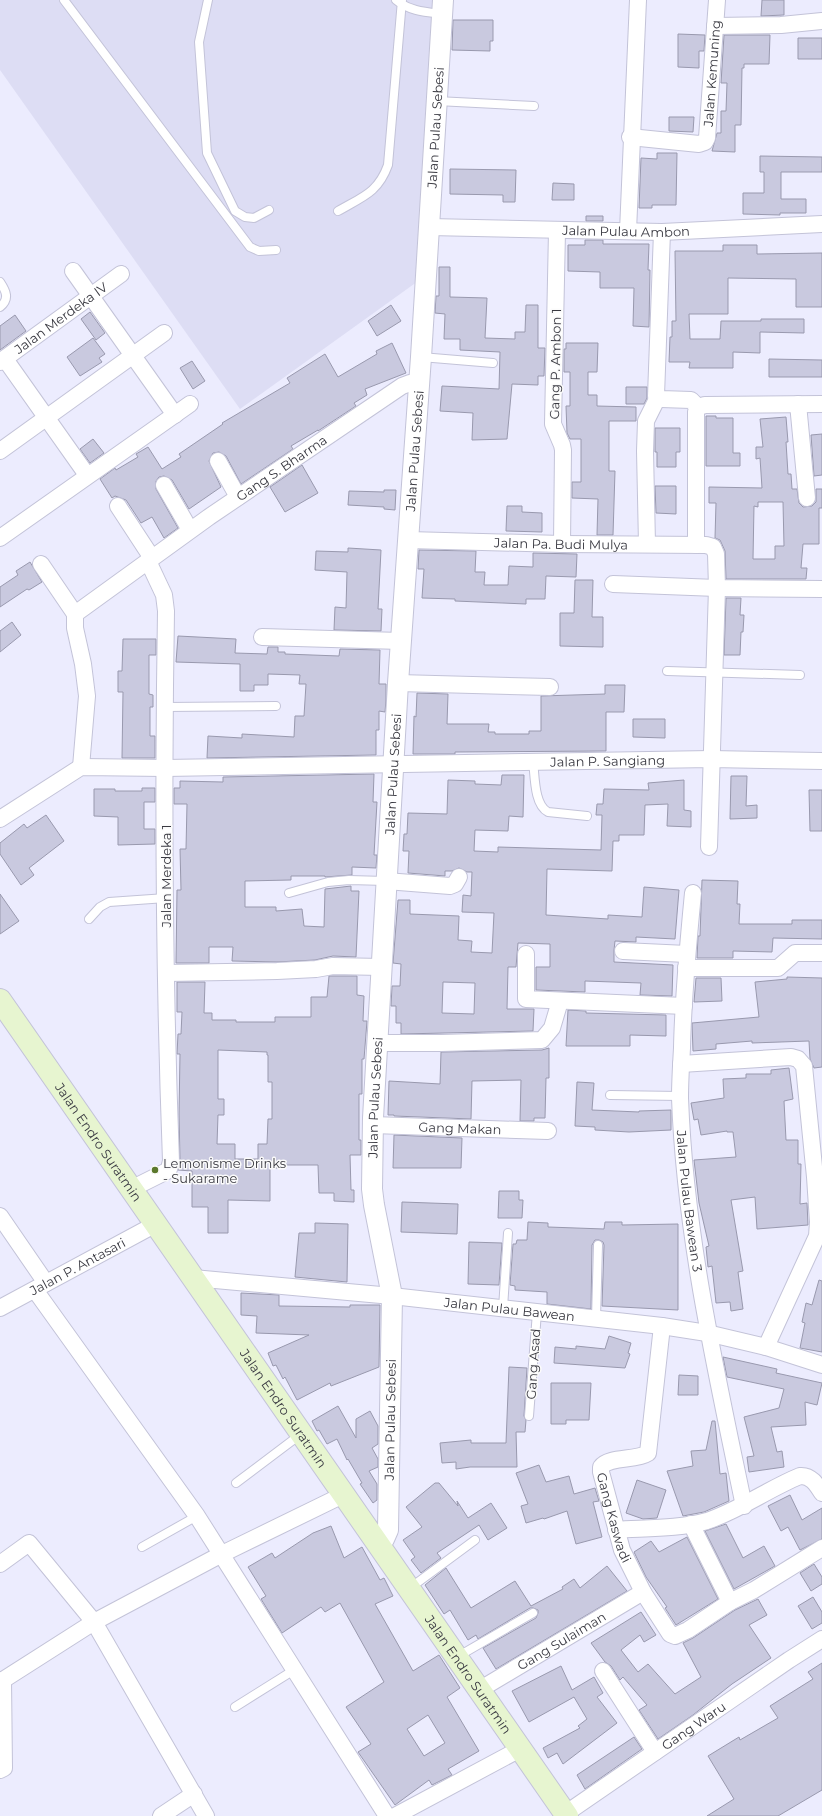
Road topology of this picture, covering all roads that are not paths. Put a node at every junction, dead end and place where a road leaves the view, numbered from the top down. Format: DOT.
graph roads {
  1 [pos="64,0"];
  2 [pos="208,0"];
  3 [pos="638,0"];
  4 [pos="717,0"];
  5 [pos="400,2"];
  6 [pos="443,7"];
  7 [pos="822,21"];
  8 [pos="715,26"];
  9 [pos="436,101"];
  10 [pos="534,106"];
  11 [pos="630,136"];
  12 [pos="269,210"];
  13 [pos="338,211"];
  14 [pos="822,224"];
  15 [pos="429,227"];
  16 [pos="557,231"];
  17 [pos="628,231"];
  18 [pos="662,232"];
  19 [pos="276,250"];
  20 [pos="73,271"];
  21 [pos="121,274"];
  22 [pos="0,282"];
  23 [pos="91,295"];
  24 [pos="0,307"];
  25 [pos="164,334"];
  26 [pos="133,355"];
  27 [pos="420,357"];
  28 [pos="2,361"];
  29 [pos="493,363"];
  30 [pos="419,382"];
  31 [pos="658,399"];
  32 [pos="190,404"];
  33 [pos="798,404"];
  34 [pos="822,404"];
  35 [pos="698,407"];
  36 [pos="175,415"];
  37 [pos="45,418"];
  38 [pos="0,451"];
  39 [pos="218,461"];
  40 [pos="87,475"];
  41 [pos="164,486"];
  42 [pos="238,497"];
  43 [pos="807,498"];
  44 [pos="118,506"];
  45 [pos="190,530"];
  46 [pos="0,538"];
  47 [pos="408,540"];
  48 [pos="562,544"];
  49 [pos="647,544"];
  50 [pos="696,545"];
  51 [pos="150,560"];
  52 [pos="41,564"];
  53 [pos="613,584"];
  54 [pos="717,588"];
  55 [pos="822,589"];
  56 [pos="75,614"];
  57 [pos="262,637"];
  58 [pos="402,641"];
  59 [pos="667,671"];
  60 [pos="715,672"];
  61 [pos="800,675"];
  62 [pos="398,683"];
  63 [pos="550,687"];
  64 [pos="276,706"];
  65 [pos="164,707"];
  66 [pos="711,759"];
  67 [pos="534,761"];
  68 [pos="822,761"];
  69 [pos="393,765"];
  70 [pos="81,767"];
  71 [pos="165,768"];
  72 [pos="587,816"];
  73 [pos="0,819"];
  74 [pos="709,847"];
  75 [pos="459,877"];
  76 [pos="386,881"];
  77 [pos="289,893"];
  78 [pos="693,893"];
  79 [pos="166,898"];
  80 [pos="89,919"];
  81 [pos="623,951"];
  82 [pos="822,953"];
  83 [pos="526,954"];
  84 [pos="686,961"];
  85 [pos="381,967"];
  86 [pos="166,973"];
  87 [pos="0,1000"];
  88 [pos="560,1001"];
  89 [pos="684,1006"];
  90 [pos="377,1043"];
  91 [pos="681,1064"];
  92 [pos="610,1095"];
  93 [pos="680,1096"];
  94 [pos="373,1125"];
  95 [pos="548,1131"];
  96 [pos="818,1176"];
  97 [pos="131,1189"];
  98 [pos="0,1216"];
  99 [pos="156,1224"];
  100 [pos="508,1233"];
  101 [pos="598,1245"];
  102 [pos="193,1278"];
  103 [pos="40,1287"];
  104 [pos="392,1296"];
  105 [pos="0,1308"];
  106 [pos="503,1308"];
  107 [pos="537,1312"];
  108 [pos="596,1319"];
  109 [pos="662,1326"];
  110 [pos="707,1333"];
  111 [pos="766,1347"];
  112 [pos="822,1365"];
  113 [pos="529,1416"];
  114 [pos="301,1434"];
  115 [pos="236,1483"];
  116 [pos="343,1494"];
  117 [pos="822,1494"];
  118 [pos="744,1506"];
  119 [pos="197,1516"];
  120 [pos="691,1524"];
  121 [pos="616,1530"];
  122 [pos="476,1540"];
  123 [pos="378,1545"];
  124 [pos="142,1547"];
  125 [pos="822,1548"];
  126 [pos="222,1554"];
  127 [pos="0,1564"];
  128 [pos="409,1589"];
  129 [pos="643,1592"];
  130 [pos="730,1602"];
  131 [pos="533,1613"];
  132 [pos="94,1622"];
  133 [pos="822,1639"];
  134 [pos="457,1658"];
  135 [pos="294,1670"];
  136 [pos="603,1671"];
  137 [pos="1,1681"];
  138 [pos="479,1690"];
  139 [pos="235,1707"];
  140 [pos="520,1749"];
  141 [pos="655,1752"];
  142 [pos="0,1770"];
  143 [pos="194,1794"];
  144 [pos="566,1815"];
  145 [pos="161,1816"];
  146 [pos="206,1816"];
  147 [pos="387,1816"];
  148 [pos="395,1816"];
  1 -- 19 [label="lane"];
  2 -- 12 [label="lane"];
  3 -- 11 [label="street"];
  4 -- 8 [label="street, Jalan Kemuning"];
  5 -- 6 [label="lane"];
  5 -- 13 [label="lane"];
  6 -- 9 [label="street, Jalan Pulau Sebesi"];
  7 -- 8 [label="street"];
  8 -- 11 [label="street, Jalan Kemuning"];
  9 -- 10 [label="lane"];
  9 -- 15 [label="street, Jalan Pulau Sebesi"];
  11 -- 17 [label="street"];
  14 -- 18 [label="street, Jalan Pulau Ambon"];
  15 -- 16 [label="street, Jalan Pulau Ambon"];
  15 -- 27 [label="street, Jalan Pulau Sebesi"];
  16 -- 17 [label="street, Jalan Pulau Ambon"];
  16 -- 48 [label="street, Gang P. Ambon 1"];
  17 -- 18 [label="street, Jalan Pulau Ambon"];
  18 -- 31 [label="street"];
  20 -- 23 [label="street"];
  21 -- 23 [label="street, Jalan Merdeka IV"];
  22 -- 24 [label="lane"];
  23 -- 26 [label="street"];
  23 -- 28 [label="street, Jalan Merdeka IV"];
  25 -- 26 [label="street"];
  26 -- 36 [label="street"];
  26 -- 37 [label="street"];
  27 -- 29 [label="lane"];
  27 -- 30 [label="street, Jalan Pulau Sebesi"];
  28 -- 37 [label="street"];
  30 -- 42 [label="street, Gang S. Bharma"];
  30 -- 47 [label="street, Jalan Pulau Sebesi"];
  31 -- 35 [label="street"];
  31 -- 49 [label="street"];
  32 -- 36 [label="street"];
  33 -- 34 [label="street"];
  33 -- 35 [label="street"];
  33 -- 43 [label="street"];
  35 -- 50 [label="street"];
  36 -- 40 [label="street"];
  37 -- 38 [label="street"];
  37 -- 40 [label="street"];
  39 -- 42 [label="street"];
  40 -- 46 [label="street"];
  41 -- 45 [label="street"];
  42 -- 45 [label="street, Gang S. Bharma"];
  44 -- 51 [label="street, Jalan Merdeka 1"];
  45 -- 51 [label="street, Gang S. Bharma"];
  47 -- 48 [label="street, Jalan Pa. Budi Mulya"];
  47 -- 58 [label="street, Jalan Pulau Sebesi"];
  48 -- 49 [label="street, Jalan Pa. Budi Mulya"];
  49 -- 50 [label="street, Jalan Pa. Budi Mulya"];
  50 -- 54 [label="street, Jalan Pa. Budi Mulya"];
  51 -- 56 [label="street, Gang S. Bharma"];
  51 -- 65 [label="street, Jalan Merdeka 1"];
  52 -- 56 [label="street"];
  53 -- 54 [label="street"];
  54 -- 55 [label="street"];
  54 -- 60 [label="street"];
  56 -- 70 [label="street"];
  57 -- 58 [label="street"];
  58 -- 62 [label="street, Jalan Pulau Sebesi"];
  59 -- 60 [label="lane"];
  60 -- 61 [label="lane"];
  60 -- 66 [label="street"];
  62 -- 63 [label="street"];
  62 -- 69 [label="street, Jalan Pulau Sebesi"];
  64 -- 65 [label="lane"];
  65 -- 71 [label="street, Jalan Merdeka 1"];
  66 -- 67 [label="street, Jalan P. Sangiang"];
  66 -- 68 [label="street, Jalan P. Sangiang"];
  66 -- 74 [label="street"];
  67 -- 69 [label="street, Jalan P. Sangiang"];
  67 -- 72 [label="lane"];
  69 -- 71 [label="street"];
  69 -- 76 [label="street, Jalan Pulau Sebesi"];
  70 -- 71 [label="street"];
  70 -- 73 [label="street"];
  71 -- 79 [label="street, Jalan Merdeka 1"];
  75 -- 76 [label="street"];
  76 -- 77 [label="lane"];
  76 -- 85 [label="street, Jalan Pulau Sebesi"];
  78 -- 84 [label="street, Jalan Pulau Bawean 3"];
  79 -- 80 [label="lane"];
  79 -- 86 [label="street, Jalan Merdeka 1"];
  81 -- 84 [label="street"];
  82 -- 84 [label="street"];
  83 -- 88 [label="street"];
  84 -- 89 [label="street, Jalan Pulau Bawean 3"];
  85 -- 86 [label="street"];
  85 -- 90 [label="street, Jalan Pulau Sebesi"];
  86 -- 97 [label="street, Jalan Merdeka 1"];
  87 -- 97 [label="main road, Jalan Endro Suratmin"];
  88 -- 89 [label="street"];
  88 -- 90 [label="street"];
  89 -- 91 [label="street, Jalan Pulau Bawean 3"];
  90 -- 94 [label="street, Jalan Pulau Sebesi"];
  91 -- 93 [label="street, Jalan Pulau Bawean 3"];
  91 -- 96 [label="street"];
  92 -- 93 [label="lane"];
  93 -- 110 [label="street, Jalan Pulau Bawean 3"];
  94 -- 95 [label="street, Gang Makan"];
  94 -- 104 [label="street, Jalan Pulau Sebesi"];
  96 -- 111 [label="street"];
  97 -- 99 [label="main road, Jalan Endro Suratmin"];
  98 -- 103 [label="street"];
  99 -- 102 [label="main road, Jalan Endro Suratmin"];
  99 -- 103 [label="street, Jalan P. Antasari"];
  100 -- 106 [label="lane"];
  101 -- 108 [label="lane"];
  102 -- 104 [label="street, Jalan Pulau Bawean"];
  102 -- 114 [label="main road, Jalan Endro Suratmin"];
  103 -- 105 [label="street, Jalan P. Antasari"];
  103 -- 119 [label="street"];
  104 -- 106 [label="street, Jalan Pulau Bawean"];
  104 -- 123 [label="street, Jalan Pulau Sebesi"];
  106 -- 107 [label="street, Jalan Pulau Bawean"];
  107 -- 108 [label="street, Jalan Pulau Bawean"];
  107 -- 113 [label="lane, Gang Asad"];
  108 -- 109 [label="street, Jalan Pulau Bawean"];
  109 -- 110 [label="street, Jalan Pulau Bawean"];
  109 -- 121 [label="street, Gang Kaswadi"];
  110 -- 111 [label="street, Jalan Pulau Bawean"];
  110 -- 118 [label="street, Jalan Pulau Bawean 3"];
  111 -- 112 [label="street, Jalan Pulau Bawean"];
  114 -- 115 [label="lane"];
  114 -- 116 [label="main road, Jalan Endro Suratmin"];
  116 -- 123 [label="main road, Jalan Endro Suratmin"];
  116 -- 126 [label="street"];
  117 -- 118 [label="street"];
  118 -- 120 [label="street"];
  119 -- 124 [label="lane"];
  119 -- 126 [label="street"];
  120 -- 121 [label="street"];
  120 -- 130 [label="street"];
  121 -- 129 [label="street, Gang Kaswadi"];
  122 -- 128 [label="lane"];
  123 -- 128 [label="main road, Jalan Endro Suratmin"];
  125 -- 130 [label="street"];
  126 -- 132 [label="street"];
  126 -- 135 [label="street"];
  127 -- 132 [label="street"];
  128 -- 134 [label="main road, Jalan Endro Suratmin"];
  129 -- 130 [label="street, Gang Kaswadi"];
  129 -- 138 [label="street, Gang Sulaiman"];
  131 -- 134 [label="lane"];
  132 -- 137 [label="street"];
  132 -- 143 [label="street"];
  133 -- 141 [label="street, Gang Waru"];
  134 -- 138 [label="main road, Jalan Endro Suratmin"];
  135 -- 139 [label="lane"];
  135 -- 147 [label="street"];
  136 -- 141 [label="street"];
  137 -- 142 [label="street"];
  138 -- 140 [label="main road, Jalan Endro Suratmin"];
  140 -- 144 [label="main road, Jalan Endro Suratmin"];
  140 -- 148 [label="street"];
  141 -- 144 [label="street, Gang Waru"];
  143 -- 145 [label="street"];
  143 -- 146 [label="street"];
}
